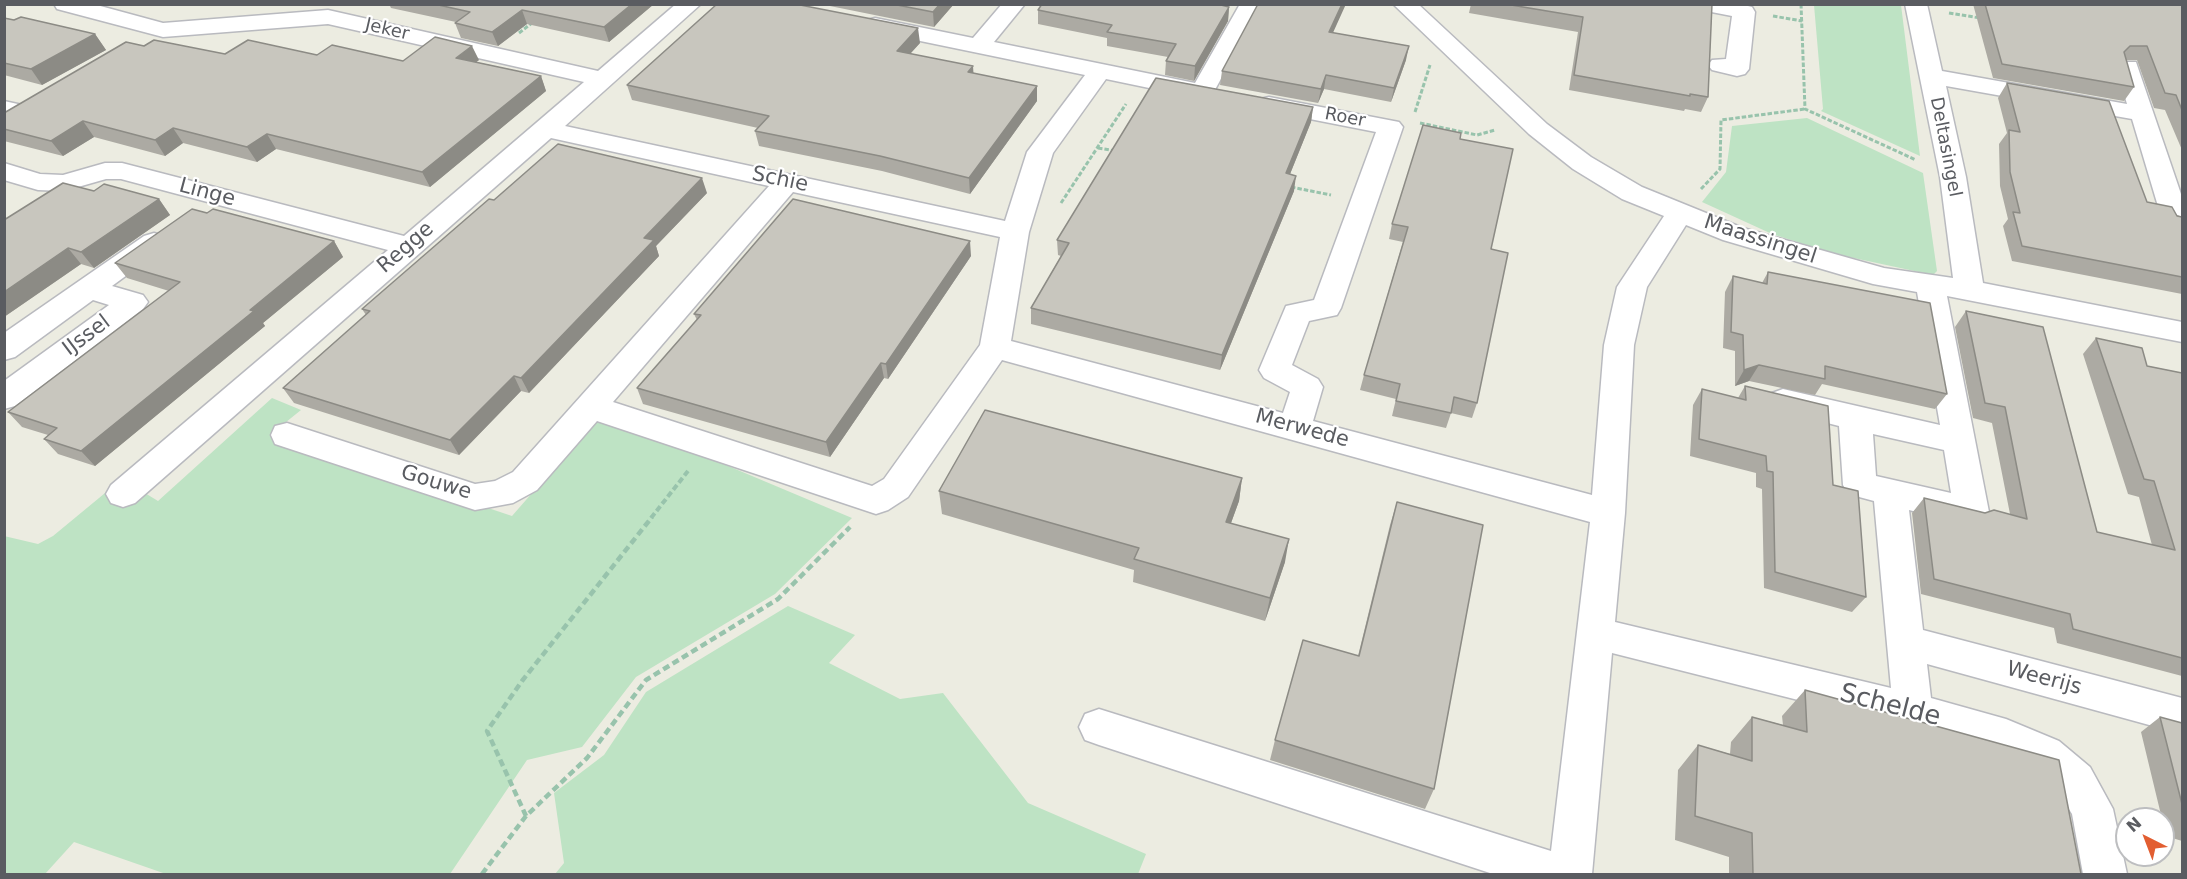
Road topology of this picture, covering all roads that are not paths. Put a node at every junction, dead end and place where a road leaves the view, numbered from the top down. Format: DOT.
graph roads {
  1 [pos="65,4"];
  2 [pos="690,4"];
  3 [pos="1014,4"];
  4 [pos="1404,4"];
  5 [pos="1704,4"];
  6 [pos="1916,6"];
  7 [pos="1248,10"];
  8 [pos="337,11"];
  9 [pos="1222,11"];
  10 [pos="851,20"];
  11 [pos="163,30"];
  12 [pos="980,45"];
  13 [pos="132,48"];
  14 [pos="1720,65"];
  15 [pos="2128,67"];
  16 [pos="1099,73"];
  17 [pos="1931,76"];
  18 [pos="601,79"];
  19 [pos="1225,96"];
  20 [pos="2143,114"];
  21 [pos="544,129"];
  22 [pos="4,171"];
  23 [pos="787,182"];
  24 [pos="219,196"];
  25 [pos="1680,212"];
  26 [pos="2177,223"];
  27 [pos="1016,232"];
  28 [pos="408,246"];
  29 [pos="1930,285"];
  30 [pos="89,289"];
  31 [pos="1969,290"];
  32 [pos="2182,332"];
  33 [pos="995,347"];
  34 [pos="4,349"];
  35 [pos="1749,394"];
  36 [pos="4,398"];
  37 [pos="589,406"];
  38 [pos="1855,418"];
  39 [pos="1295,427"];
  40 [pos="287,435"];
  41 [pos="1961,442"];
  42 [pos="1890,492"];
  43 [pos="123,494"];
  44 [pos="1608,513"];
  45 [pos="1596,633"];
  46 [pos="1906,642"];
  47 [pos="1912,711"];
  48 [pos="2182,716"];
  49 [pos="1099,727"];
  50 [pos="1557,874"];
  51 [pos="1570,874"];
  52 [pos="2105,874"];
  1 -- 11 [label="street, Jeker"];
  2 -- 18 [label="street, Regge"];
  3 -- 12 [label="street"];
  4 -- 25 [label="street, Maassingel"];
  5 -- 14 [label="street"];
  6 -- 17 [label="street, Deltasingel"];
  7 -- 9 [label="street"];
  7 -- 19 [label="street"];
  8 -- 11 [label="street, Jeker"];
  8 -- 18 [label="street, Jeker"];
  10 -- 12 [label="street, Roer"];
  11 -- 13 [label="street"];
  12 -- 16 [label="street, Roer"];
  15 -- 20 [label="street"];
  16 -- 19 [label="street, Roer"];
  16 -- 27 [label="street"];
  17 -- 20 [label="street"];
  17 -- 31 [label="street, Deltasingel"];
  18 -- 21 [label="street, Regge"];
  19 -- 39 [label="street, Roer"];
  20 -- 26 [label="street"];
  21 -- 23 [label="street, Schie"];
  21 -- 28 [label="street, Regge"];
  22 -- 24 [label="street, Linge"];
  23 -- 27 [label="street, Schie"];
  23 -- 37 [label="street, Gouwe"];
  24 -- 28 [label="street, Linge"];
  24 -- 30 [label="street, IJssel"];
  25 -- 29 [label="street, Maassingel"];
  25 -- 44 [label="street"];
  27 -- 33 [label="street"];
  28 -- 43 [label="street, Regge"];
  29 -- 31 [label="street, Maassingel"];
  29 -- 41 [label="street"];
  30 -- 34 [label="street, IJssel"];
  30 -- 36 [label="street, IJssel"];
  31 -- 32 [label="street, Maassingel"];
  33 -- 37 [label="street"];
  33 -- 39 [label="street, Merwede"];
  35 -- 38 [label="street"];
  37 -- 40 [label="street, Gouwe"];
  38 -- 41 [label="street"];
  38 -- 42 [label="street"];
  39 -- 44 [label="street, Merwede"];
  41 -- 42 [label="street"];
  42 -- 46 [label="street"];
  44 -- 45 [label="street"];
  45 -- 47 [label="street, Schelde"];
  45 -- 51 [label="street"];
  46 -- 47 [label="street"];
  46 -- 48 [label="street, Weerijs"];
  47 -- 52 [label="street, Schelde"];
  49 -- 50 [label="street"];
}
